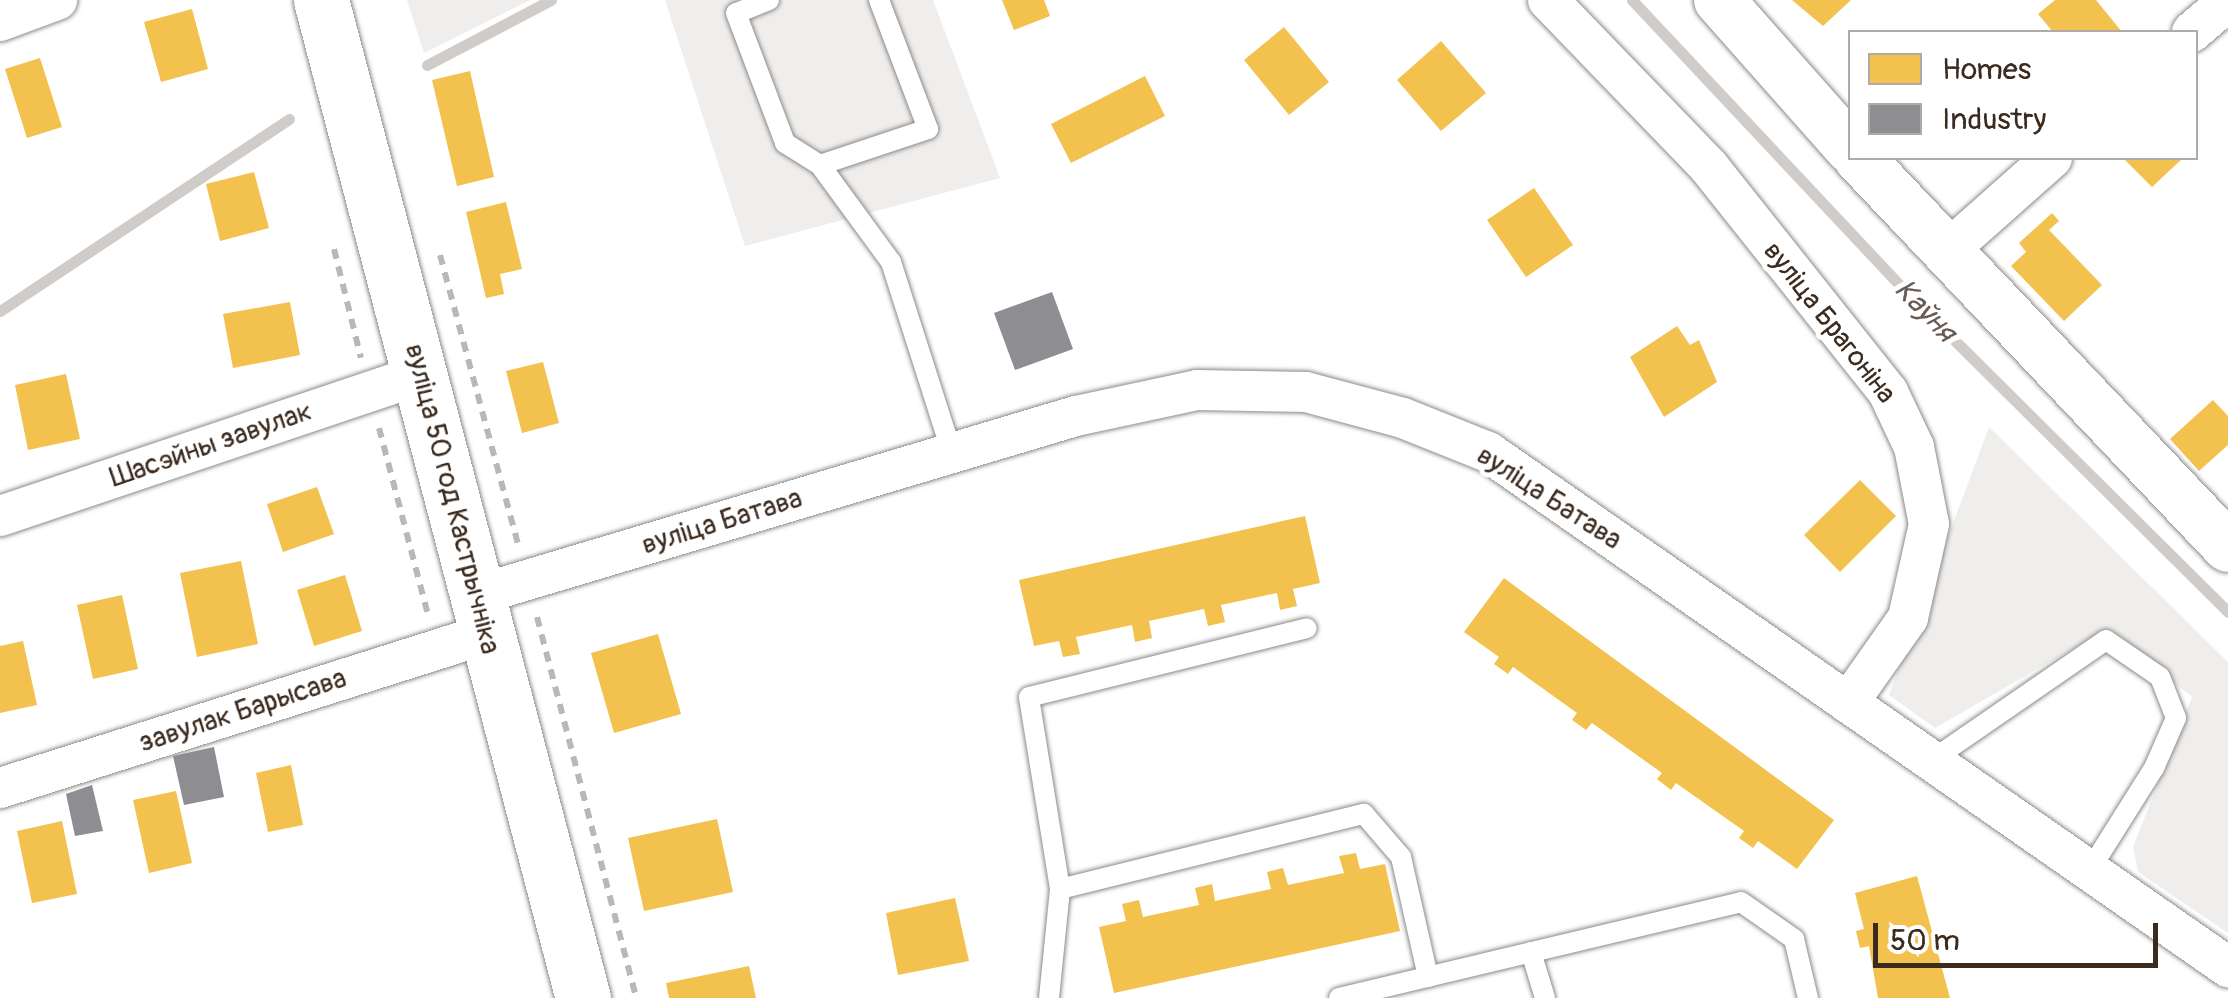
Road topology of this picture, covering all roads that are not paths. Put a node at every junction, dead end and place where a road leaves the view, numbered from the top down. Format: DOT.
graph roads {
  1 [pos="56,0"];
  2 [pos="321,0"];
  3 [pos="769,0"];
  4 [pos="879,0"];
  5 [pos="1548,0"];
  6 [pos="1718,0"];
  7 [pos="2228,0"];
  8 [pos="0,21"];
  9 [pos="2194,30"];
  10 [pos="1848,146"];
  11 [pos="1861,160"];
  12 [pos="2050,160"];
  13 [pos="820,165"];
  14 [pos="1945,253"];
  15 [pos="422,374"];
  16 [pos="952,453"];
  17 [pos="0,516"];
  18 [pos="2228,548"];
  19 [pos="497,603"];
  20 [pos="1306,628"];
  21 [pos="1848,703"];
  22 [pos="1932,760"];
  23 [pos="0,788"];
  24 [pos="2091,868"];
  25 [pos="1060,889"];
  26 [pos="1531,952"];
  27 [pos="2228,966"];
  28 [pos="1428,977"];
  29 [pos="582,998"];
  30 [pos="1048,998"];
  31 [pos="1339,998"];
  32 [pos="1546,998"];
  33 [pos="1808,998"];
  1 -- 8 [label="street"];
  2 -- 15 [label="main road, вуліца 50 год Кастрычніка"];
  3 -- 13 [label="lane"];
  4 -- 13 [label="lane"];
  5 -- 21 [label="street, вуліца Брагоніна"];
  6 -- 10 [label="street"];
  7 -- 9 [label="street"];
  11 -- 14 [label="street"];
  12 -- 14 [label="street"];
  13 -- 16 [label="lane"];
  14 -- 18 [label="street"];
  15 -- 17 [label="street, Шасэйны завулак"];
  15 -- 19 [label="main road, вуліца 50 год Кастрычніка"];
  16 -- 19 [label="street, вуліца Батава"];
  16 -- 21 [label="street, вуліца Батава"];
  19 -- 23 [label="street, завулак Барысава"];
  19 -- 29 [label="main road, вуліца 50 год Кастрычніка"];
  20 -- 25 [label="lane"];
  21 -- 22 [label="street, вуліца Батава"];
  22 -- 24 [label="street, вуліца Батава"];
  22 -- 24 [label="lane"];
  24 -- 27 [label="street, вуліца Батава"];
  25 -- 28 [label="lane"];
  25 -- 30 [label="lane"];
  26 -- 28 [label="lane"];
  26 -- 32 [label="lane"];
  26 -- 33 [label="lane"];
  28 -- 31 [label="lane"];
}
